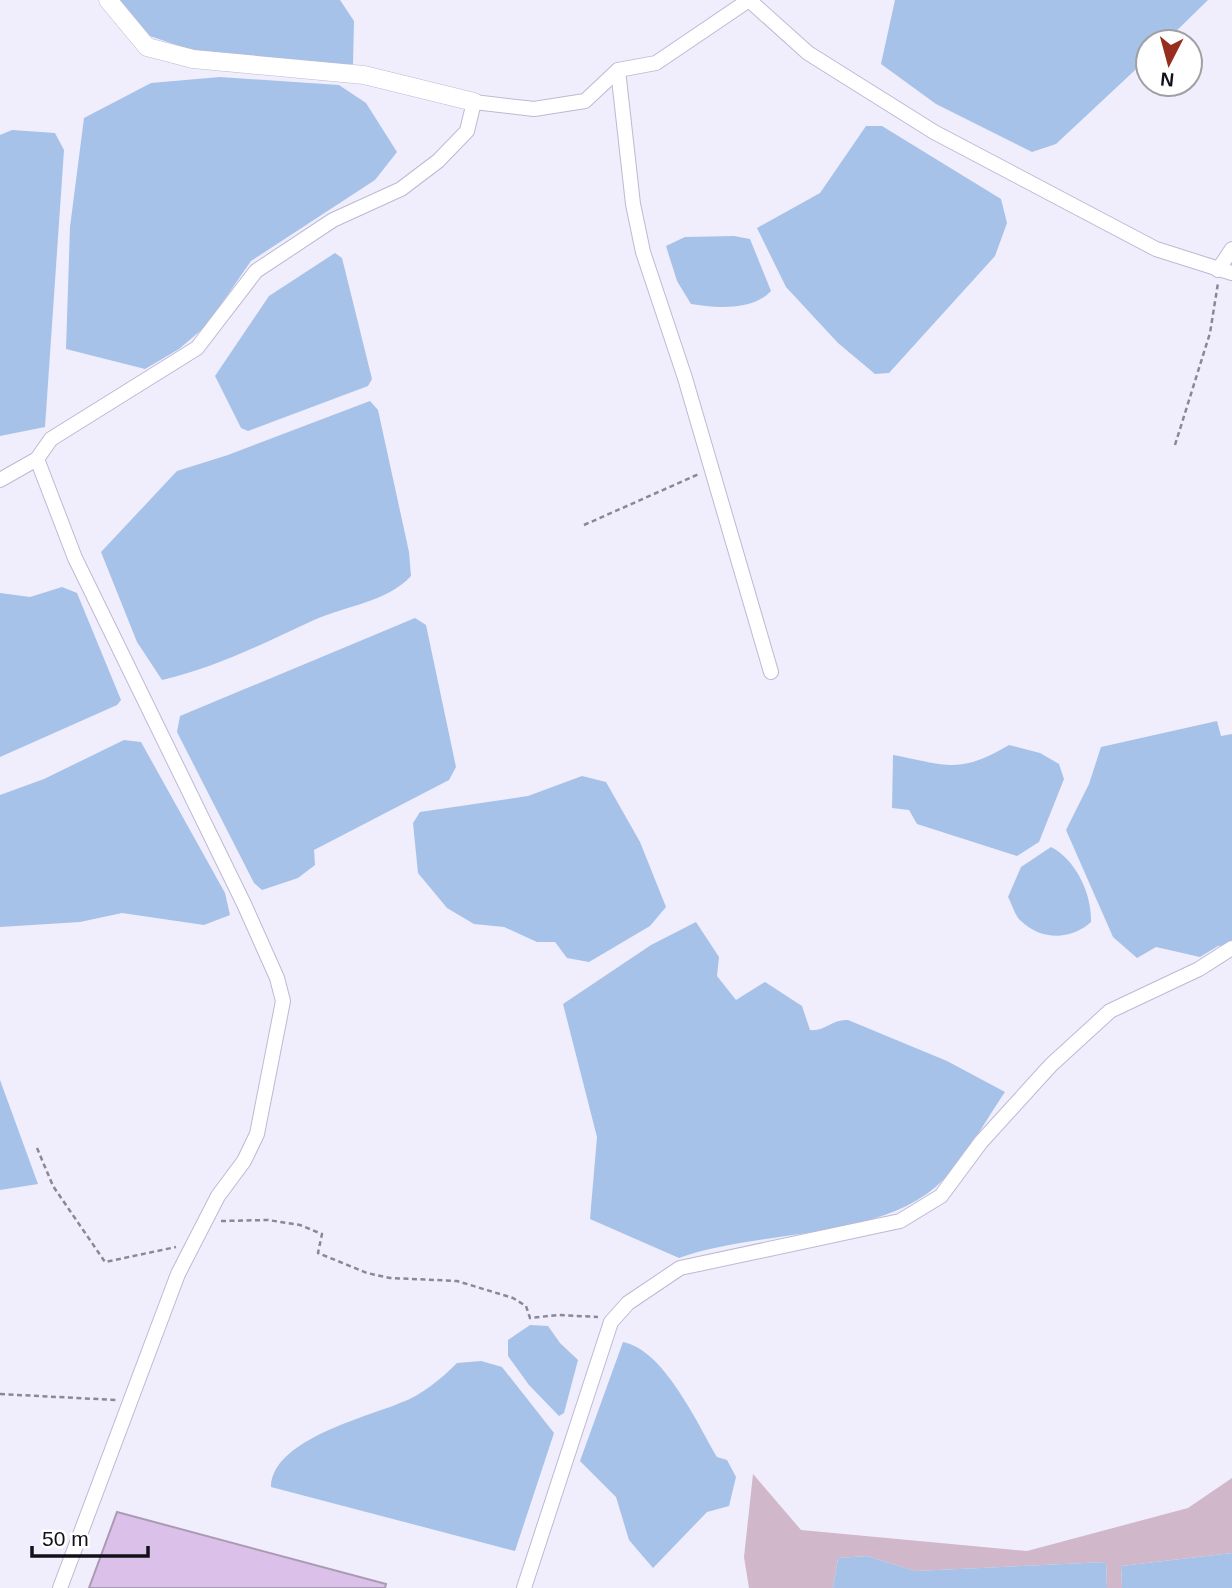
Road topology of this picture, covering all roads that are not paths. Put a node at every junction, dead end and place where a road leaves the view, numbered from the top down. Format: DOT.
graph roads {
  1 [pos="108,0"];
  2 [pos="749,0"];
  3 [pos="618,70"];
  4 [pos="474,102"];
  5 [pos="1232,248"];
  6 [pos="1225,271"];
  7 [pos="37,459"];
  8 [pos="0,480"];
  9 [pos="771,672"];
  10 [pos="1232,948"];
  11 [pos="60,1588"];
  12 [pos="524,1588"];
  1 -- 4 [label="street"];
  2 -- 3 [label="street"];
  2 -- 6 [label="street"];
  3 -- 4 [label="street"];
  3 -- 9 [label="street"];
  4 -- 7 [label="street"];
  5 -- 6 [label="street"];
  7 -- 8 [label="street"];
  7 -- 11 [label="street"];
  10 -- 12 [label="street"];
}
